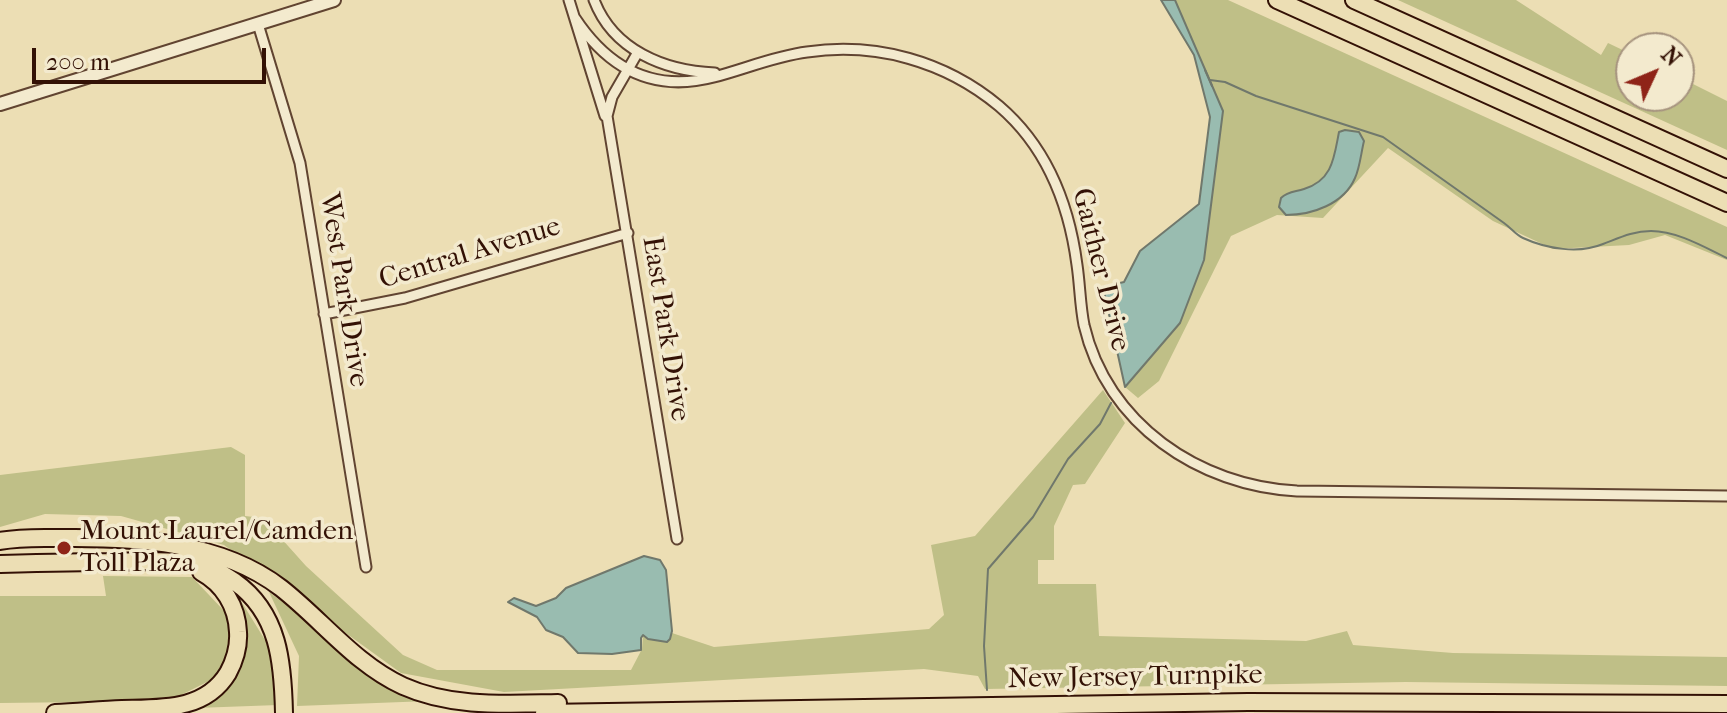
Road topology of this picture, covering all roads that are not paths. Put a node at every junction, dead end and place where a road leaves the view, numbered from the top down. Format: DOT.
graph roads {
  1 [pos="334,0"];
  2 [pos="569,0"];
  3 [pos="594,0"];
  4 [pos="1277,0"];
  5 [pos="1354,0"];
  6 [pos="575,18"];
  7 [pos="258,24"];
  8 [pos="638,52"];
  9 [pos="628,69"];
  10 [pos="726,74"];
  11 [pos="0,104"];
  12 [pos="608,127"];
  13 [pos="1727,169"];
  14 [pos="1727,203"];
  15 [pos="628,233"];
  16 [pos="324,314"];
  17 [pos="1727,496"];
  18 [pos="677,539"];
  19 [pos="0,541"];
  20 [pos="165,545"];
  21 [pos="169,563"];
  22 [pos="0,564"];
  23 [pos="366,567"];
  24 [pos="1727,704"];
  25 [pos="287,706"];
  26 [pos="828,708"];
  27 [pos="55,713"];
  28 [pos="544,713"];
  1 -- 7 [label="street"];
  2 -- 6 [label="street, East Park Drive"];
  3 -- 8 [label="street, Gaither Drive"];
  4 -- 14 [label="highway"];
  5 -- 13 [label="highway"];
  6 -- 9 [label="street, Gaither Drive"];
  6 -- 12 [label="street, East Park Drive"];
  7 -- 11 [label="street"];
  7 -- 16 [label="street, West Park Drive"];
  8 -- 9 [label="street, East Park Drive"];
  8 -- 10 [label="street, Gaither Drive"];
  9 -- 10 [label="street, Gaither Drive"];
  9 -- 12 [label="street, East Park Drive"];
  10 -- 17 [label="street, Gaither Drive"];
  12 -- 15 [label="street, East Park Drive"];
  15 -- 16 [label="street, Central Avenue"];
  15 -- 18 [label="street, East Park Drive"];
  16 -- 23 [label="street, West Park Drive"];
  19 -- 20 [label="highway"];
  20 -- 25 [label="highway"];
  20 -- 26 [label="highway"];
  21 -- 22 [label="highway"];
  21 -- 25 [label="highway"];
  21 -- 27 [label="highway"];
  24 -- 26 [label="highway, New Jersey Turnpike"];
  26 -- 28 [label="highway, New Jersey Turnpike"];
}
